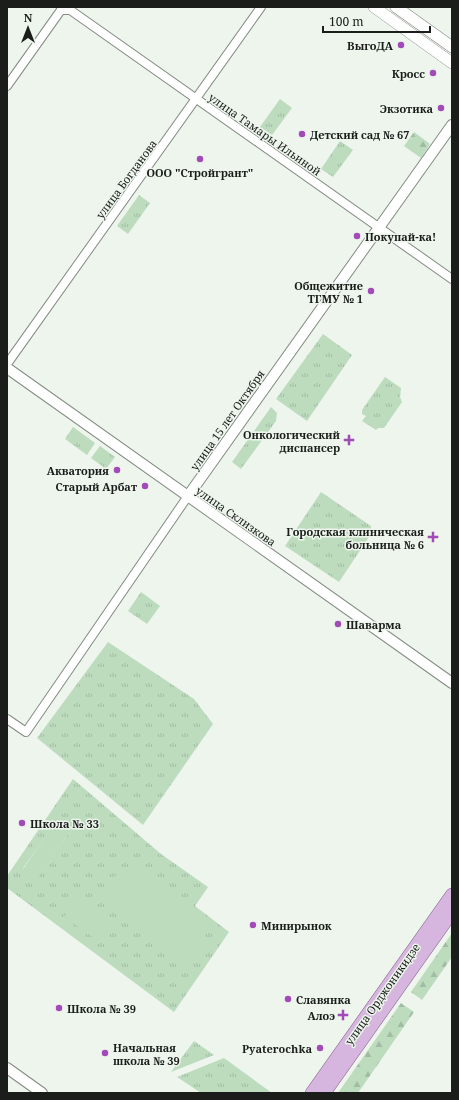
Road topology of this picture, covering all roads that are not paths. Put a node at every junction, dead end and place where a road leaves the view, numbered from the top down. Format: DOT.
graph roads {
  1 [pos="261,7"];
  2 [pos="374,7"];
  3 [pos="396,7"];
  4 [pos="69,8"];
  5 [pos="452,47"];
  6 [pos="452,63"];
  7 [pos="7,86"];
  8 [pos="196,99"];
  9 [pos="452,125"];
  10 [pos="379,228"];
  11 [pos="452,279"];
  12 [pos="7,364"];
  13 [pos="7,368"];
  14 [pos="188,496"];
  15 [pos="452,683"];
  16 [pos="7,719"];
  17 [pos="452,895"];
  18 [pos="452,912"];
  19 [pos="7,1068"];
  20 [pos="42,1093"];
  21 [pos="312,1093"];
  22 [pos="324,1093"];
  1 -- 8 [label="street, улица Богданова"];
  2 -- 6 [label="main road"];
  3 -- 5 [label="main road"];
  4 -- 7 [label="street"];
  4 -- 8 [label="street, улица Тамары Ильиной"];
  8 -- 10 [label="street, улица Тамары Ильиной"];
  8 -- 12 [label="street, улица Богданова"];
  9 -- 10 [label="street, улица 15 лет Октября"];
  10 -- 11 [label="street, улица Тамары Ильиной"];
  10 -- 14 [label="street, улица 15 лет Октября"];
  13 -- 14 [label="street, улица Склизкова"];
  14 -- 15 [label="street, улица Склизкова"];
  14 -- 16 [label="street, улица 15 лет Октября"];
  17 -- 21 [label="main road, улица Орджоникидзе"];
  18 -- 22 [label="main road, улица Орджоникидзе"];
  19 -- 20 [label="street"];
}
